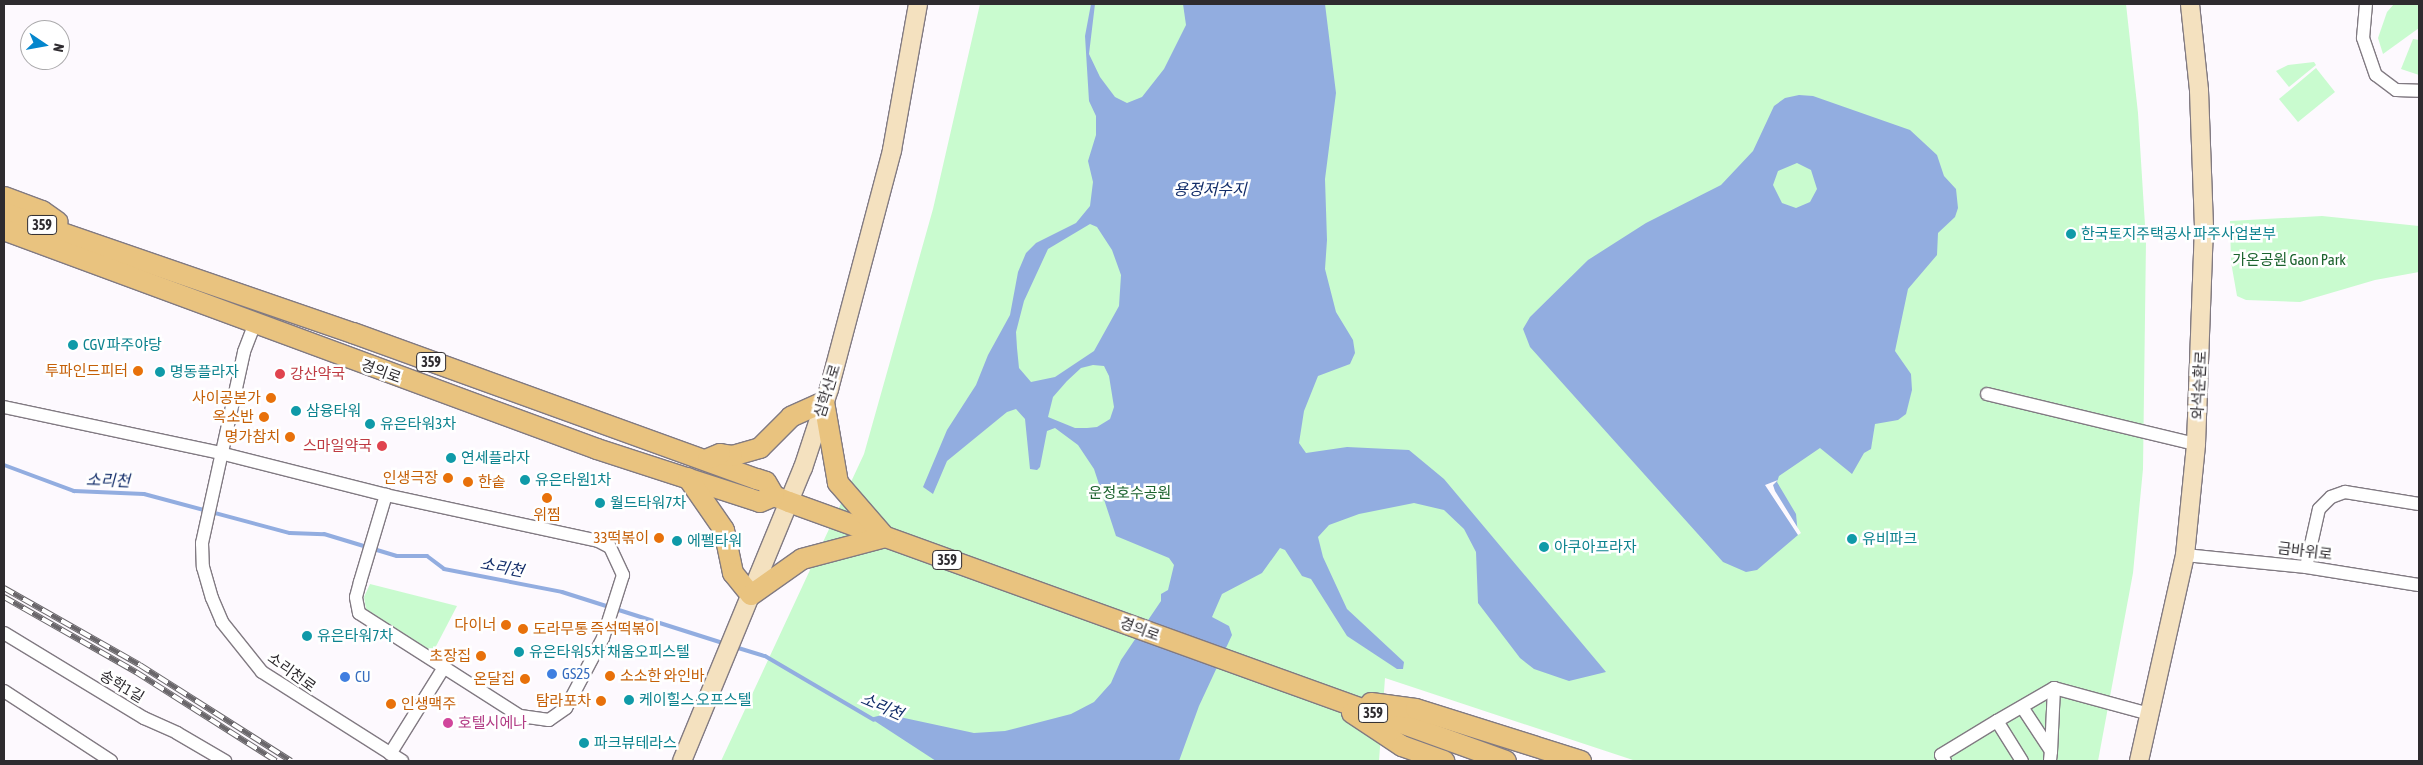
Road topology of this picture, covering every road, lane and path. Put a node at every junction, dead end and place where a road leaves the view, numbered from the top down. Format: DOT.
graph roads {
  1 [pos="918,4"];
  2 [pos="2190,4"];
  3 [pos="2366,4"];
  4 [pos="2419,91"];
  5 [pos="4,198"];
  6 [pos="4,213"];
  7 [pos="4,230"];
  8 [pos="80,238"];
  9 [pos="4,241"];
  10 [pos="48,247"];
  11 [pos="255,324"];
  12 [pos="1986,394"];
  13 [pos="824,402"];
  14 [pos="4,407"];
  15 [pos="2196,444"];
  16 [pos="220,453"];
  17 [pos="704,461"];
  18 [pos="688,478"];
  19 [pos="386,495"];
  20 [pos="781,499"];
  21 [pos="2419,504"];
  22 [pos="885,537"];
  23 [pos="2185,556"];
  24 [pos="2306,567"];
  25 [pos="2419,585"];
  26 [pos="748,603"];
  27 [pos="4,633"];
  28 [pos="443,668"];
  29 [pos="2054,688"];
  30 [pos="4,691"];
  31 [pos="1325,696"];
  32 [pos="2022,706"];
  33 [pos="2150,714"];
  34 [pos="1997,721"];
  35 [pos="390,754"];
  36 [pos="2050,756"];
  37 [pos="1939,759"];
  38 [pos="111,761"];
  39 [pos="225,761"];
  40 [pos="402,761"];
  41 [pos="682,761"];
  42 [pos="1444,761"];
  43 [pos="1506,761"];
  44 [pos="1581,761"];
  45 [pos="2022,761"];
  46 [pos="2139,761"];
  1 -- 13 [label="street, 심학산로"];
  2 -- 15 [label="street, 와석순환로"];
  3 -- 4 [label="street"];
  5 -- 8 [label="main road, 경의로"];
  6 -- 8 [label="main road, 경의로 / 359"];
  7 -- 10 [label="main road, 경의로 / 359"];
  8 -- 17 [label="main road, 경의로 / 359"];
  9 -- 10 [label="main road, 경의로"];
  10 -- 11 [label="main road, 경의로 / 359"];
  11 -- 16 [label="street"];
  11 -- 18 [label="main road, 경의로 / 359"];
  12 -- 15 [label="street"];
  13 -- 17 [label="main road"];
  13 -- 20 [label="street, 심학산로"];
  13 -- 22 [label="main road"];
  14 -- 16 [label="street"];
  15 -- 23 [label="street, 와석순환로"];
  16 -- 19 [label="street"];
  16 -- 35 [label="street, 소리천로"];
  17 -- 20 [label="main road, 경의로 / 359"];
  18 -- 20 [label="main road, 경의로 / 359"];
  18 -- 26 [label="main road"];
  19 -- 28 [label="street"];
  19 -- 28 [label="street"];
  20 -- 22 [label="main road, 경의로 / 359"];
  20 -- 26 [label="street, 심학산로"];
  21 -- 24 [label="street"];
  22 -- 26 [label="main road"];
  22 -- 31 [label="main road, 경의로 / 359"];
  23 -- 24 [label="street, 금바위로"];
  23 -- 33 [label="street, 와석순환로"];
  24 -- 25 [label="street, 금바위로"];
  26 -- 41 [label="street, 심학산로"];
  27 -- 39 [label="street, 송학1길"];
  28 -- 35 [label="street"];
  29 -- 32 [label="street"];
  29 -- 33 [label="street"];
  29 -- 36 [label="street"];
  30 -- 38 [label="street"];
  31 -- 42 [label="main road"];
  31 -- 43 [label="main road, 경의로 / 359"];
  31 -- 44 [label="main road"];
  32 -- 34 [label="street"];
  32 -- 36 [label="street"];
  33 -- 46 [label="street, 와석순환로"];
  34 -- 37 [label="street"];
  34 -- 45 [label="street"];
  35 -- 40 [label="street, 소리천로"];
}
